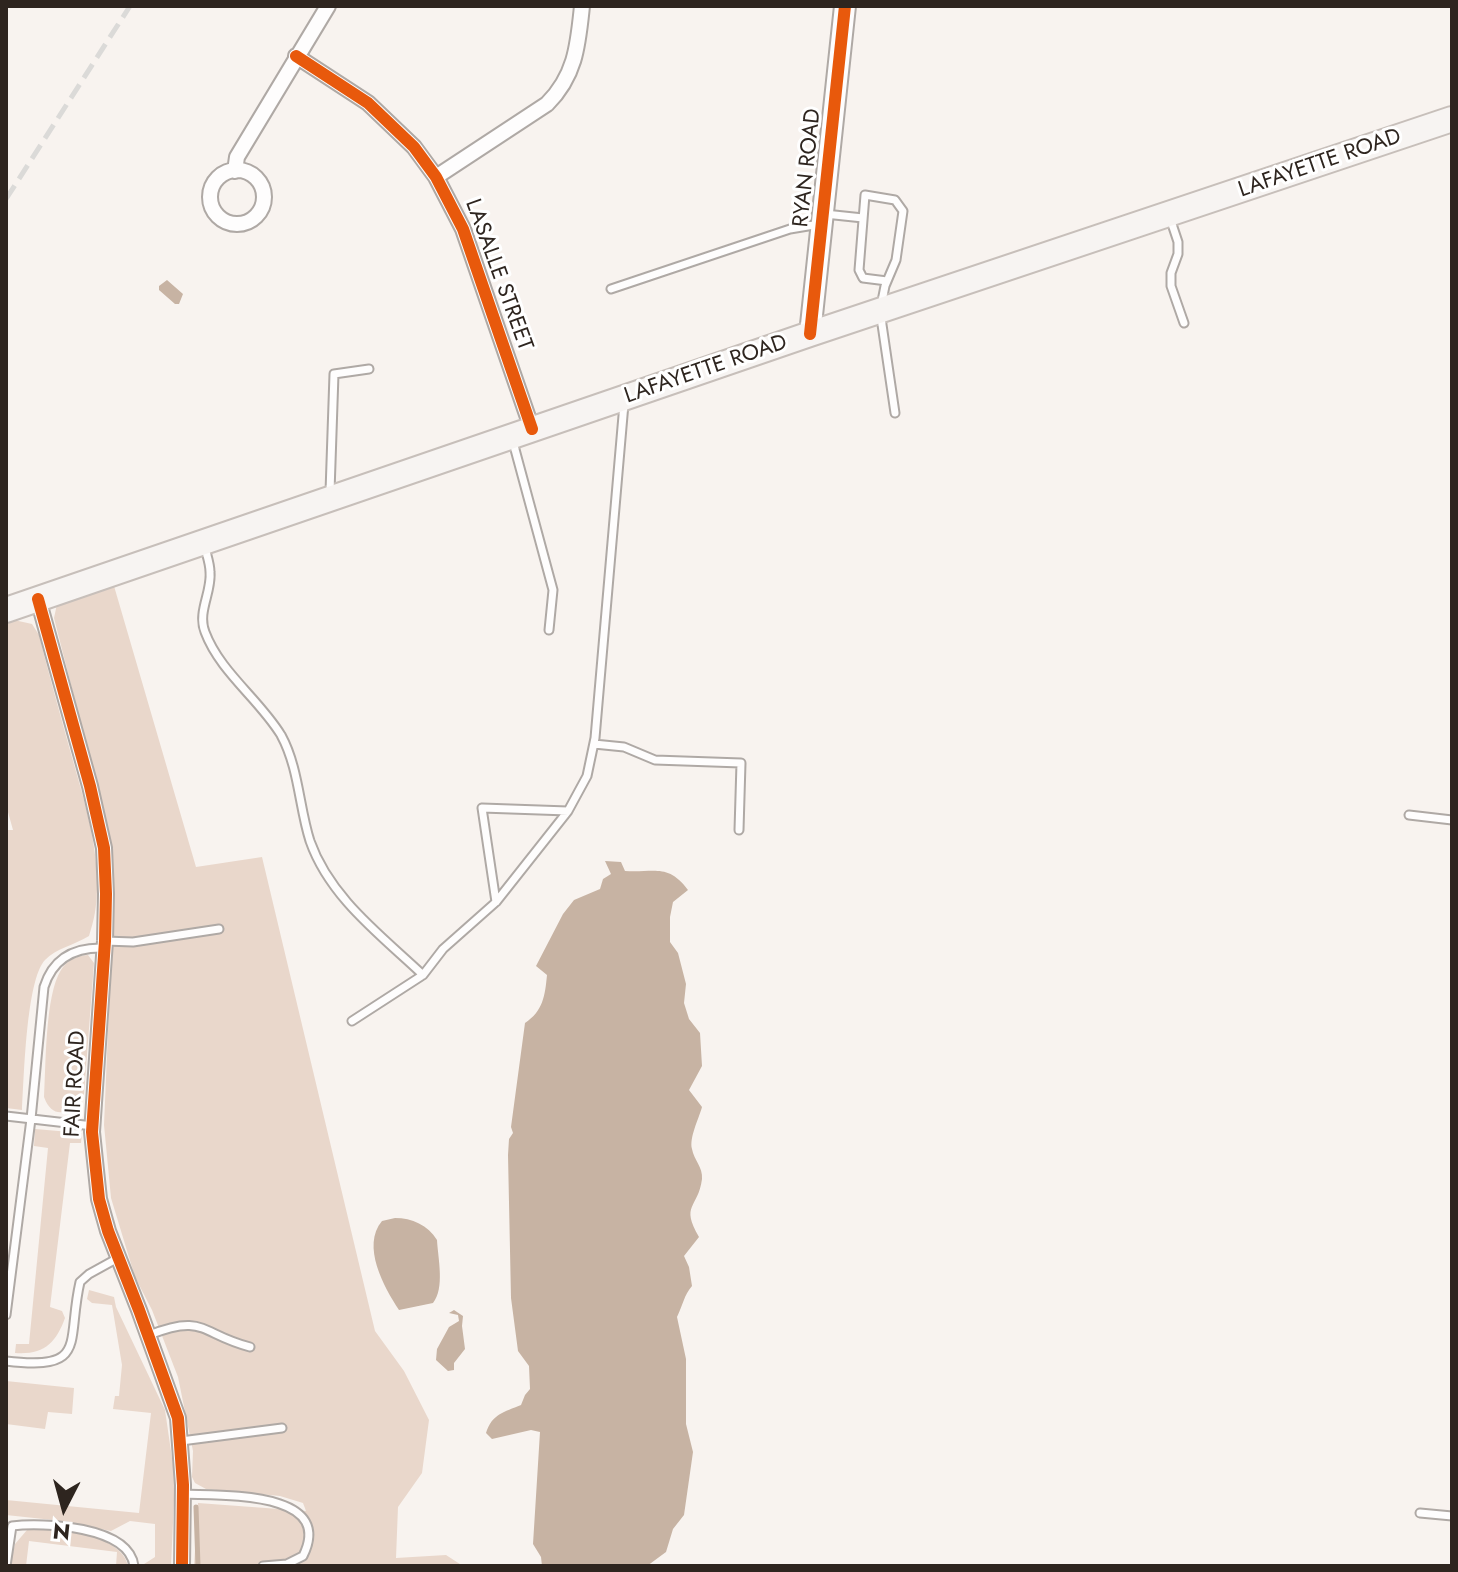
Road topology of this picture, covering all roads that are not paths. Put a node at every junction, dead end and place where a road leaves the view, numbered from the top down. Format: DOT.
graph roads {
  1 [pos="328,6"];
  2 [pos="582,6"];
  3 [pos="845,6"];
  4 [pos="296,56"];
  5 [pos="1452,119"];
  6 [pos="235,171"];
  7 [pos="436,177"];
  8 [pos="1169,216"];
  9 [pos="863,218"];
  10 [pos="822,219"];
  11 [pos="887,281"];
  12 [pos="611,289"];
  13 [pos="880,311"];
  14 [pos="1184,323"];
  15 [pos="810,334"];
  16 [pos="369,369"];
  17 [pos="625,398"];
  18 [pos="895,413"];
  19 [pos="521,433"];
  20 [pos="330,498"];
  21 [pos="204,542"];
  22 [pos="38,599"];
  23 [pos="6,610"];
  24 [pos="549,630"];
  25 [pos="594,744"];
  26 [pos="568,811"];
  27 [pos="1409,815"];
  28 [pos="1452,820"];
  29 [pos="739,830"];
  30 [pos="496,902"];
  31 [pos="219,929"];
  32 [pos="104,944"];
  33 [pos="423,975"];
  34 [pos="352,1021"];
  35 [pos="6,1116"];
  36 [pos="31,1119"];
  37 [pos="93,1126"];
  38 [pos="118,1258"];
  39 [pos="6,1315"];
  40 [pos="149,1335"];
  41 [pos="250,1347"];
  42 [pos="6,1361"];
  43 [pos="282,1428"];
  44 [pos="181,1441"];
  45 [pos="183,1494"];
  46 [pos="1420,1513"];
  47 [pos="1452,1516"];
  48 [pos="9,1526"];
  49 [pos="6,1566"];
  50 [pos="134,1566"];
  51 [pos="182,1566"];
  52 [pos="263,1566"];
  1 -- 4 [label="street"];
  2 -- 7 [label="street"];
  3 -- 10 [label="street, RYAN ROAD"];
  4 -- 6 [label="street"];
  4 -- 7 [label="street, LASALLE STREET"];
  5 -- 8 [label="main road, LAFAYETTE ROAD"];
  7 -- 19 [label="street, LASALLE STREET"];
  8 -- 13 [label="main road, LAFAYETTE ROAD"];
  8 -- 14 [label="lane"];
  9 -- 10 [label="lane"];
  9 -- 11 [label="lane"];
  9 -- 11 [label="lane"];
  10 -- 12 [label="lane"];
  10 -- 15 [label="street, RYAN ROAD"];
  11 -- 13 [label="lane"];
  13 -- 15 [label="main road, LAFAYETTE ROAD"];
  13 -- 18 [label="lane"];
  15 -- 17 [label="main road, LAFAYETTE ROAD"];
  16 -- 20 [label="lane"];
  17 -- 19 [label="main road, LAFAYETTE ROAD"];
  17 -- 25 [label="lane"];
  19 -- 20 [label="main road, LAFAYETTE ROAD"];
  19 -- 24 [label="lane"];
  20 -- 21 [label="main road, LAFAYETTE ROAD"];
  21 -- 22 [label="main road, LAFAYETTE ROAD"];
  21 -- 33 [label="lane"];
  22 -- 23 [label="main road, LAFAYETTE ROAD"];
  22 -- 32 [label="street, FAIR ROAD"];
  25 -- 26 [label="lane"];
  25 -- 29 [label="lane"];
  26 -- 30 [label="lane"];
  26 -- 30 [label="lane"];
  27 -- 28 [label="lane"];
  30 -- 33 [label="lane"];
  31 -- 32 [label="lane"];
  32 -- 36 [label="lane"];
  32 -- 37 [label="street, FAIR ROAD"];
  33 -- 34 [label="lane"];
  35 -- 36 [label="lane"];
  36 -- 37 [label="lane"];
  36 -- 39 [label="lane"];
  37 -- 38 [label="street, FAIR ROAD"];
  38 -- 40 [label="street, FAIR ROAD"];
  38 -- 42 [label="lane"];
  40 -- 41 [label="lane"];
  40 -- 44 [label="street, FAIR ROAD"];
  43 -- 44 [label="lane"];
  44 -- 45 [label="street, FAIR ROAD"];
  45 -- 51 [label="street, FAIR ROAD"];
  45 -- 52 [label="lane"];
  46 -- 47 [label="lane"];
  48 -- 49 [label="lane"];
  48 -- 50 [label="lane"];
}
